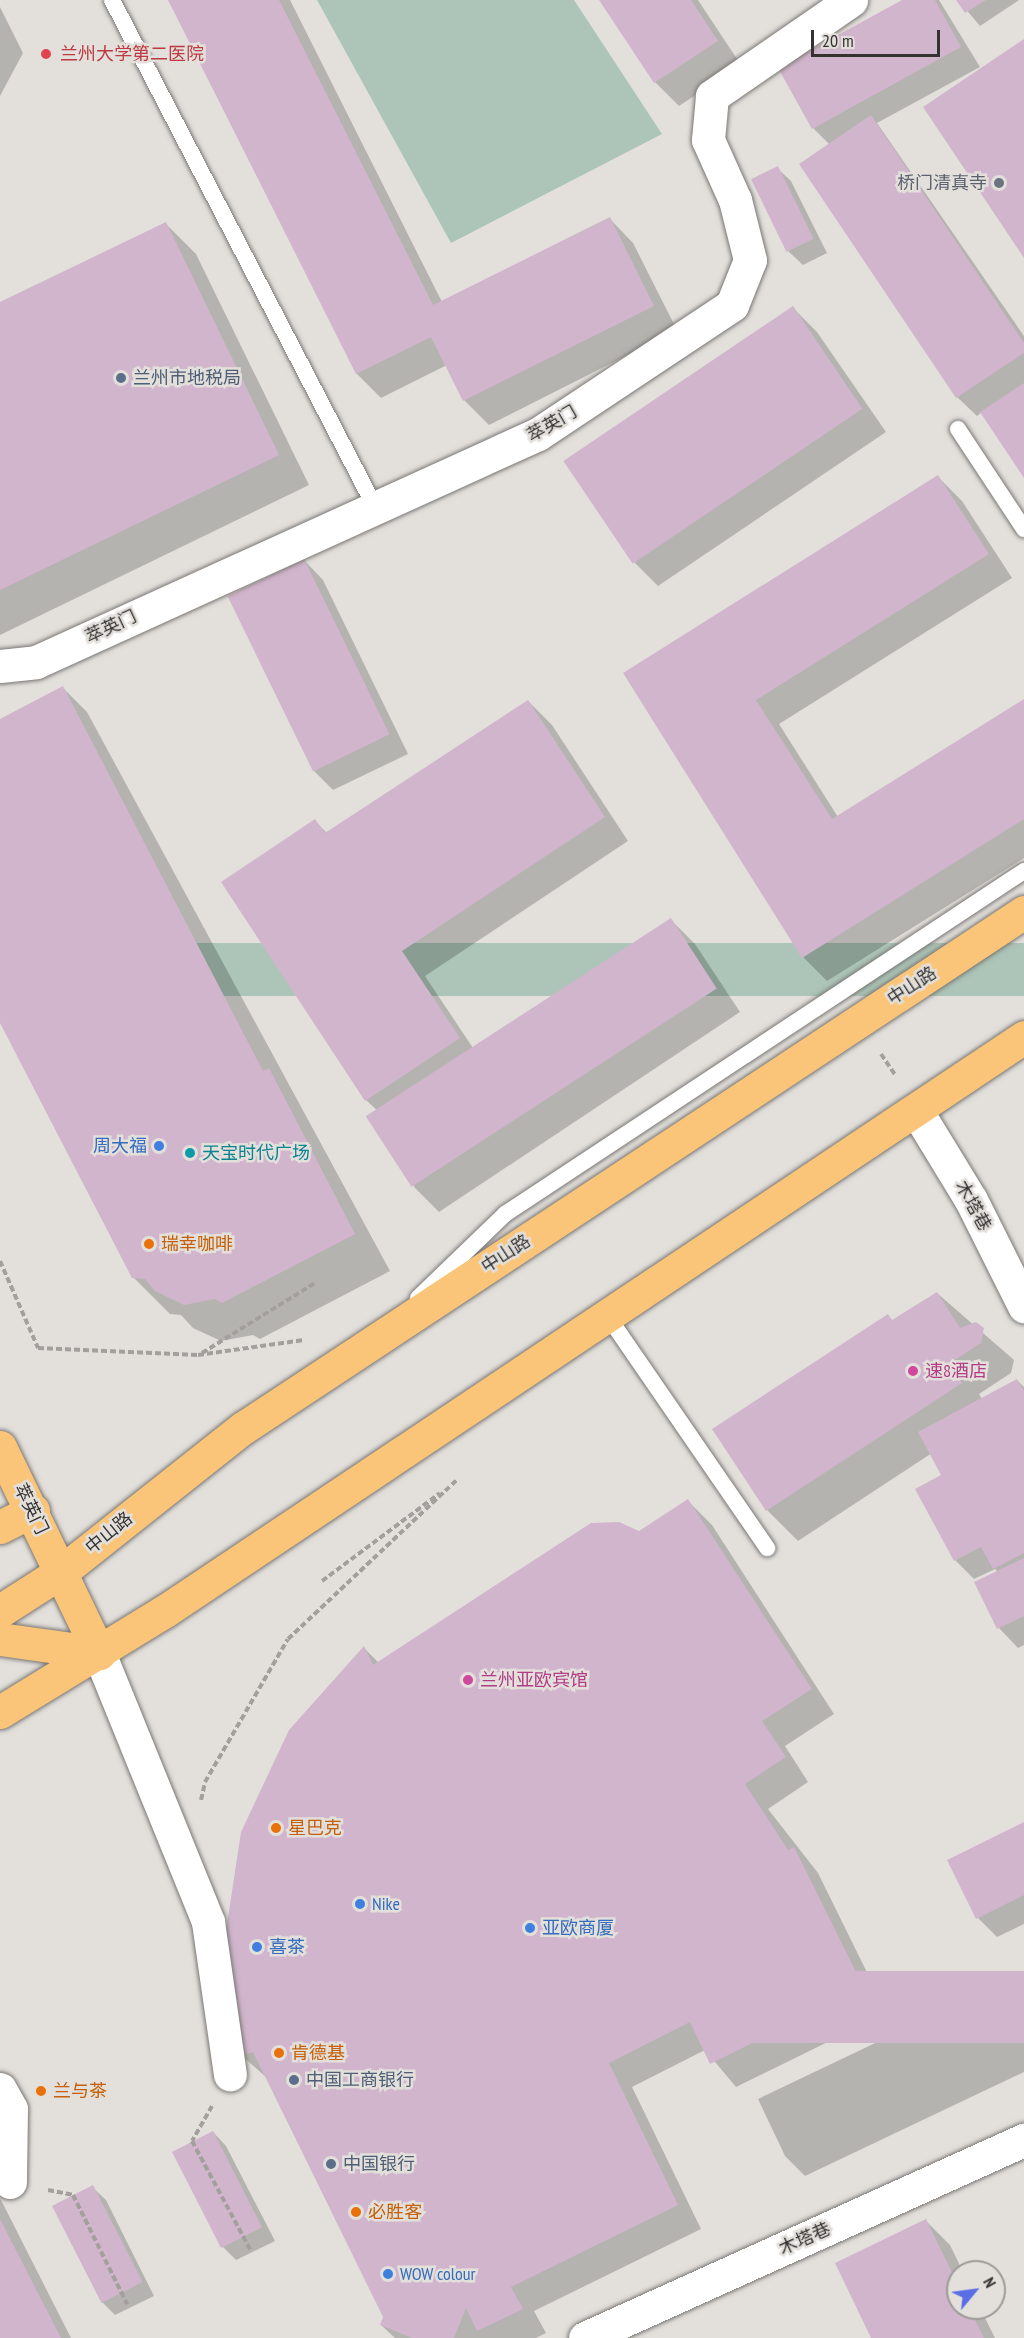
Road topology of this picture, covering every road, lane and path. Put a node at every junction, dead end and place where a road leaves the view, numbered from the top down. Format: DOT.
graph roads {
  1 [pos="112,0"];
  2 [pos="851,0"];
  3 [pos="958,429"];
  4 [pos="375,507"];
  5 [pos="1024,529"];
  6 [pos="0,666"];
  7 [pos="1024,871"];
  8 [pos="1024,912"];
  9 [pos="861,1020"];
  10 [pos="1024,1037"];
  11 [pos="916,1110"];
  12 [pos="0,1261"];
  13 [pos="315,1283"];
  14 [pos="1024,1306"];
  15 [pos="607,1315"];
  16 [pos="368,1346"];
  17 [pos="198,1355"];
  18 [pos="0,1447"];
  19 [pos="33,1510"];
  20 [pos="0,1527"];
  21 [pos="767,1548"];
  22 [pos="61,1572"];
  23 [pos="322,1581"];
  24 [pos="0,1611"];
  25 [pos="0,1639"];
  26 [pos="99,1653"];
  27 [pos="0,1712"];
  28 [pos="185,1864"];
  29 [pos="231,2074"];
  30 [pos="0,2089"];
  31 [pos="1024,2140"];
  32 [pos="192,2141"];
  33 [pos="10,2182"];
  34 [pos="73,2195"];
  35 [pos="251,2251"];
  36 [pos="127,2304"];
  37 [pos="585,2338"];
  1 -- 4 [label="lane"];
  2 -- 4 [label="street, 萃英门"];
  3 -- 5 [label="lane"];
  4 -- 6 [label="street, 萃英门"];
  7 -- 16 [label="lane"];
  8 -- 9 [label="main road, 中山路"];
  9 -- 11 [label="path"];
  9 -- 16 [label="main road, 中山路"];
  10 -- 11 [label="main road"];
  11 -- 14 [label="street, 木塔巷"];
  11 -- 15 [label="main road"];
  12 -- 17 [label="path"];
  13 -- 17 [label="path"];
  15 -- 21 [label="lane"];
  15 -- 26 [label="main road"];
  16 -- 17 [label="path"];
  16 -- 22 [label="main road, 中山路"];
  18 -- 19 [label="main road, 萃英门"];
  19 -- 20 [label="main road"];
  19 -- 22 [label="main road, 萃英门"];
  22 -- 24 [label="main road, 中山路"];
  22 -- 26 [label="main road, 萃英门"];
  23 -- 28 [label="path"];
  25 -- 26 [label="main road"];
  26 -- 27 [label="main road"];
  26 -- 28 [label="street"];
  28 -- 29 [label="street"];
  30 -- 33 [label="street"];
  31 -- 37 [label="street, 木塔巷"];
  32 -- 35 [label="path"];
  34 -- 36 [label="path"];
}
